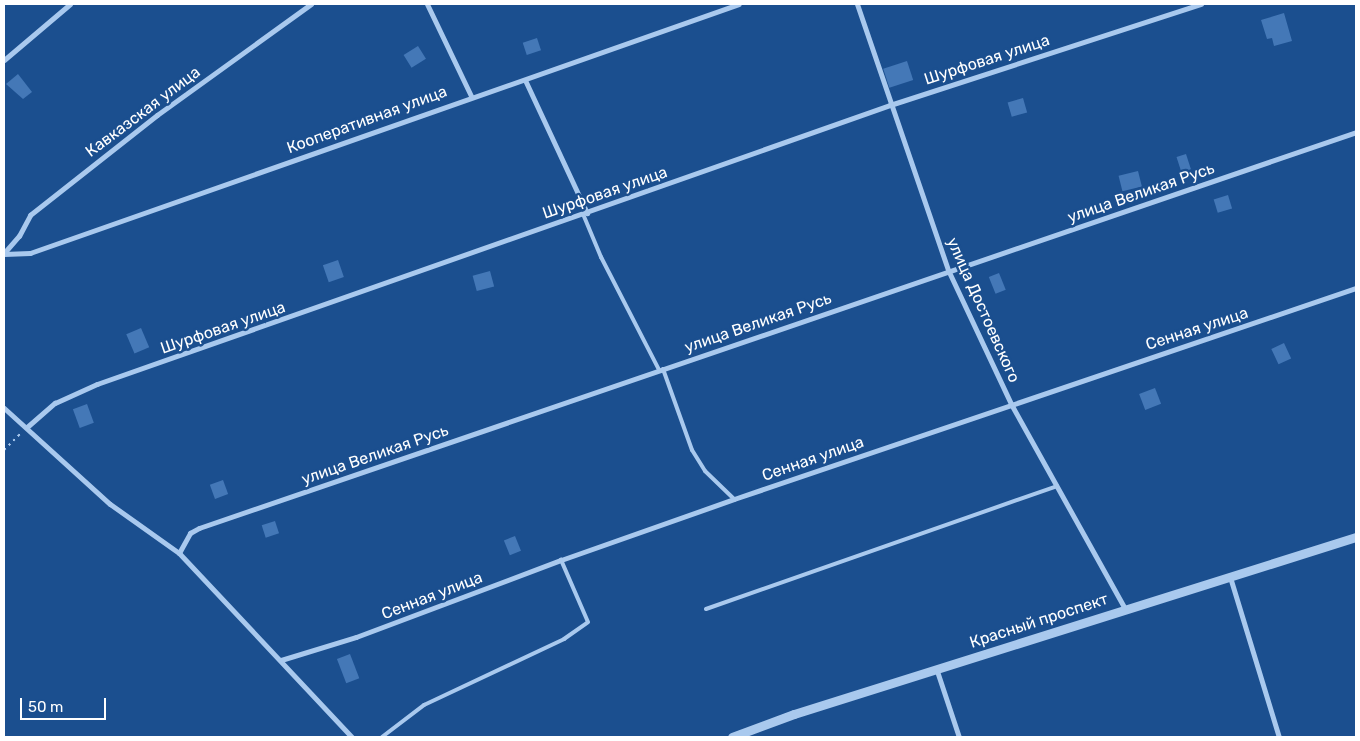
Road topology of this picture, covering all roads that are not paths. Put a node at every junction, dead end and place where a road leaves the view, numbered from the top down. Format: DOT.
graph roads {
  1 [pos="70,4"];
  2 [pos="311,4"];
  3 [pos="427,4"];
  4 [pos="720,4"];
  5 [pos="739,4"];
  6 [pos="857,4"];
  7 [pos="1201,4"];
  8 [pos="722,10"];
  9 [pos="4,60"];
  10 [pos="525,80"];
  11 [pos="472,96"];
  12 [pos="890,105"];
  13 [pos="1356,132"];
  14 [pos="585,213"];
  15 [pos="4,253"];
  16 [pos="949,272"];
  17 [pos="1356,288"];
  18 [pos="661,370"];
  19 [pos="1011,404"];
  20 [pos="4,408"];
  21 [pos="27,427"];
  22 [pos="1057,486"];
  23 [pos="734,500"];
  24 [pos="1356,537"];
  25 [pos="179,553"];
  26 [pos="561,560"];
  27 [pos="1230,577"];
  28 [pos="706,609"];
  29 [pos="1125,609"];
  30 [pos="281,660"];
  31 [pos="937,671"];
  32 [pos="352,737"];
  33 [pos="382,737"];
  34 [pos="732,737"];
  35 [pos="959,737"];
  36 [pos="1279,737"];
  1 -- 9 [label="street"];
  2 -- 15 [label="street, Кавказская улица"];
  3 -- 11 [label="street"];
  4 -- 8 [label="street"];
  5 -- 8 [label="street, Кооперативная улица"];
  6 -- 12 [label="street, улица Достоевского"];
  7 -- 12 [label="street, Шурфовая улица"];
  8 -- 10 [label="street, Кооперативная улица"];
  10 -- 11 [label="street, Кооперативная улица"];
  10 -- 14 [label="street"];
  11 -- 15 [label="street, Кооперативная улица"];
  12 -- 14 [label="street, Шурфовая улица"];
  12 -- 16 [label="street, улица Достоевского"];
  13 -- 16 [label="street, улица Великая Русь"];
  14 -- 18 [label="lane"];
  14 -- 21 [label="street, Шурфовая улица"];
  16 -- 18 [label="street, улица Великая Русь"];
  16 -- 19 [label="street, улица Достоевского"];
  17 -- 19 [label="street, Сенная улица"];
  18 -- 23 [label="lane"];
  18 -- 25 [label="street, улица Великая Русь"];
  19 -- 22 [label="street, улица Достоевского"];
  19 -- 23 [label="street, Сенная улица"];
  20 -- 21 [label="street"];
  21 -- 25 [label="street"];
  22 -- 28 [label="lane"];
  22 -- 29 [label="street, улица Достоевского"];
  23 -- 26 [label="street, Сенная улица"];
  24 -- 27 [label="street, Красный проспект"];
  25 -- 30 [label="street"];
  26 -- 30 [label="street, Сенная улица"];
  26 -- 33 [label="lane"];
  27 -- 29 [label="street, Красный проспект"];
  27 -- 36 [label="street"];
  29 -- 31 [label="street, Красный проспект"];
  30 -- 32 [label="street"];
  31 -- 34 [label="street, Красный проспект"];
  31 -- 35 [label="street"];
}
